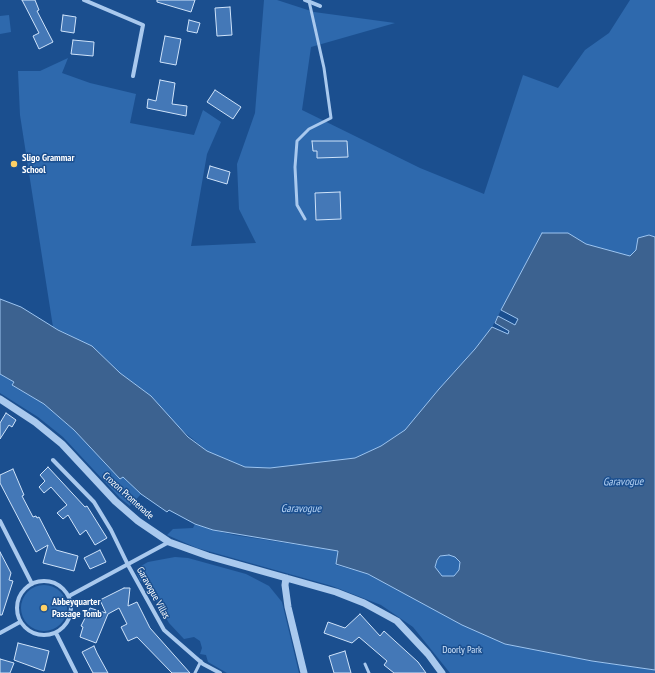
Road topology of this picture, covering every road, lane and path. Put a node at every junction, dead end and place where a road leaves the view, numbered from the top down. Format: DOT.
graph roads {
  1 [pos="84,0"];
  2 [pos="307,1"];
  3 [pos="320,6"];
  4 [pos="133,76"];
  5 [pos="305,219"];
  6 [pos="0,399"];
  7 [pos="53,460"];
  8 [pos="0,521"];
  9 [pos="169,542"];
  10 [pos="128,565"];
  11 [pos="286,578"];
  12 [pos="32,584"];
  13 [pos="69,596"];
  14 [pos="20,622"];
  15 [pos="0,633"];
  16 [pos="56,634"];
  17 [pos="199,659"];
  18 [pos="365,664"];
  19 [pos="76,673"];
  20 [pos="195,673"];
  21 [pos="220,673"];
  22 [pos="304,673"];
  23 [pos="369,673"];
  24 [pos="442,673"];
  1 -- 4 [label="street"];
  2 -- 3 [label="street"];
  2 -- 5 [label="lane"];
  6 -- 9 [label="street, Crozon Promenade"];
  7 -- 10 [label="street, Garavogue Villas"];
  8 -- 12 [label="street"];
  9 -- 10 [label="street, Garavogue Villas"];
  9 -- 11 [label="street, Crozon Promenade"];
  10 -- 13 [label="street, Garavogue Villas"];
  10 -- 17 [label="street, Garavogue Villas"];
  11 -- 22 [label="street"];
  11 -- 24 [label="street"];
  12 -- 13 [label="street"];
  12 -- 14 [label="street"];
  13 -- 16 [label="street"];
  14 -- 15 [label="street"];
  14 -- 16 [label="street"];
  16 -- 19 [label="street"];
  17 -- 20 [label="lane"];
  17 -- 21 [label="street"];
  18 -- 23 [label="lane"];
}
